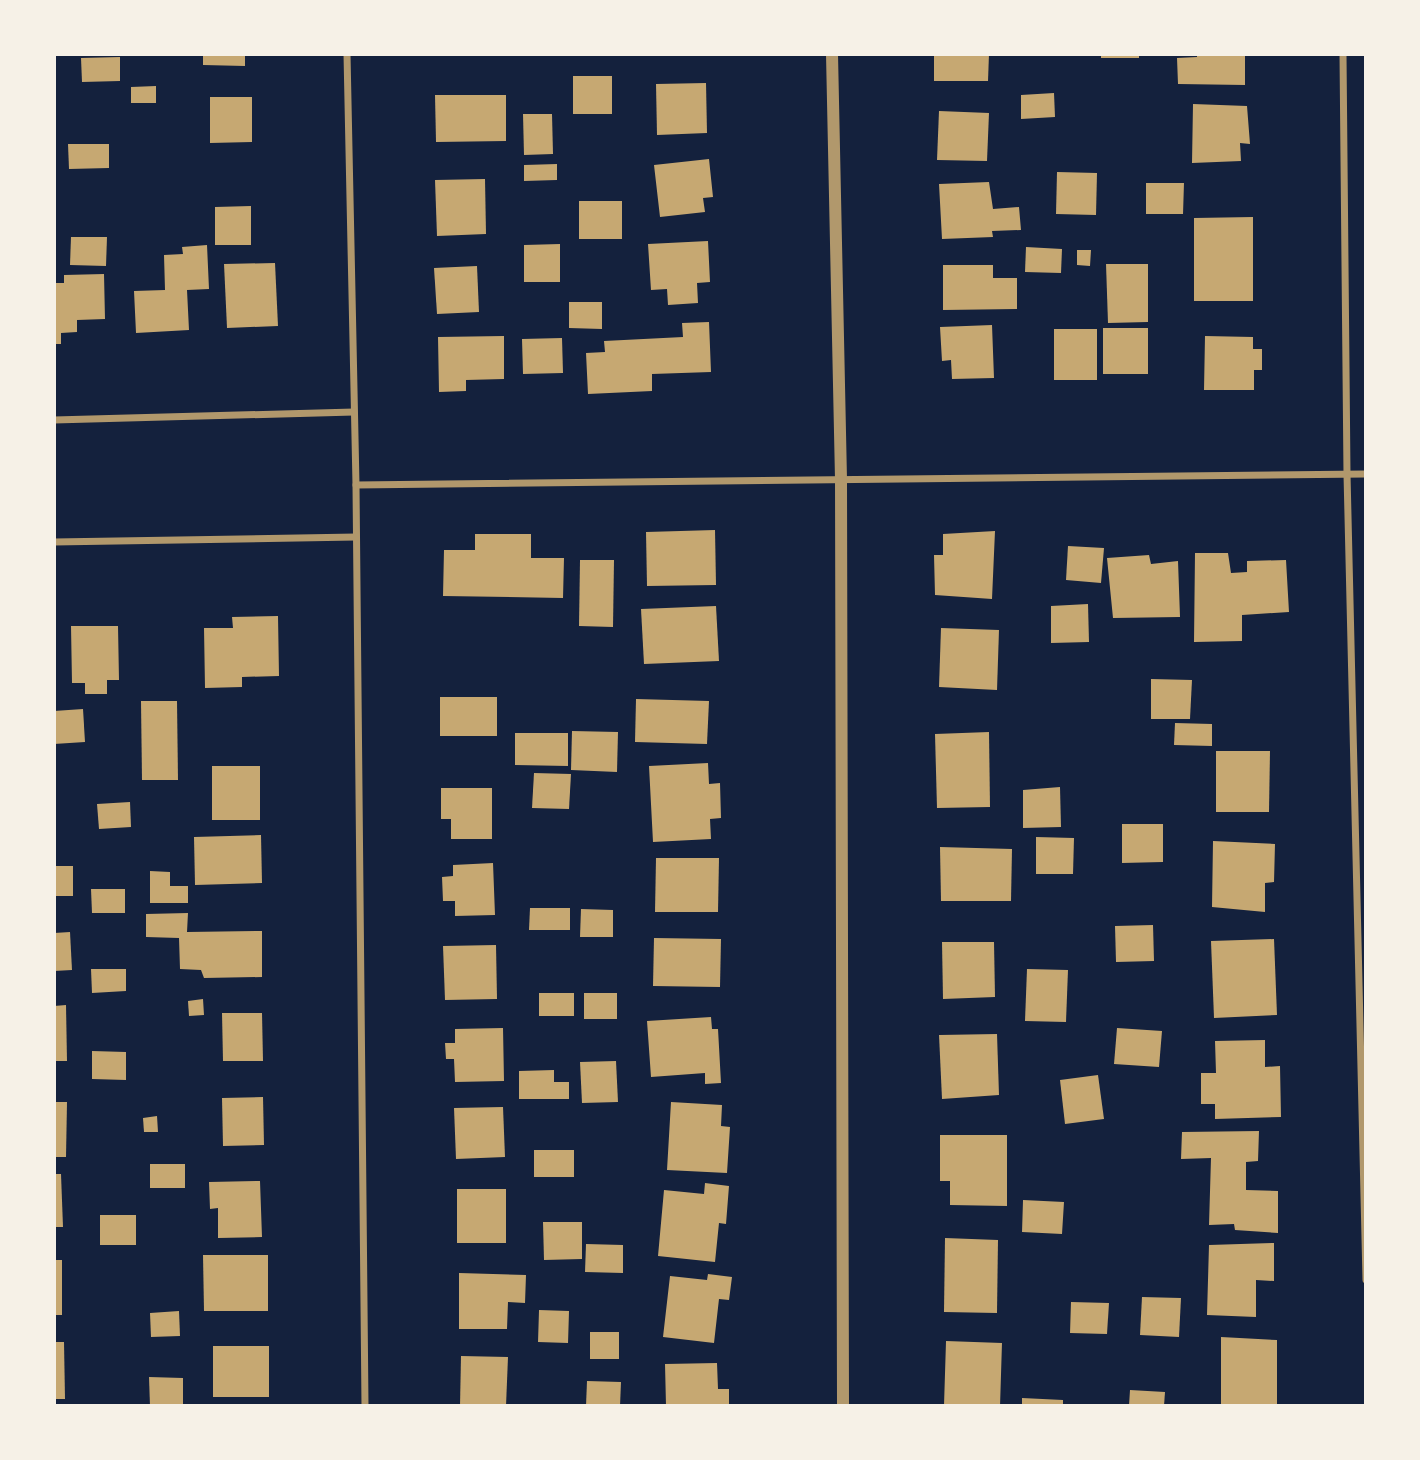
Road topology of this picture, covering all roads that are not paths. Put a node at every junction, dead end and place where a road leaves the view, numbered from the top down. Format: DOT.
graph roads {
  1 [pos="347,54"];
  2 [pos="832,54"];
  3 [pos="1343,54"];
  4 [pos="355,412"];
  5 [pos="54,420"];
  6 [pos="1347,474"];
  7 [pos="1366,474"];
  8 [pos="841,479"];
  9 [pos="356,485"];
  10 [pos="356,537"];
  11 [pos="54,542"];
  12 [pos="1366,1280"];
  13 [pos="365,1406"];
  14 [pos="843,1406"];
  1 -- 4 [label="street"];
  2 -- 8 [label="street"];
  3 -- 6 [label="street"];
  4 -- 5 [label="street"];
  4 -- 9 [label="street"];
  6 -- 7 [label="street"];
  6 -- 8 [label="street"];
  6 -- 12 [label="street"];
  8 -- 9 [label="street"];
  8 -- 14 [label="street"];
  9 -- 10 [label="street"];
  10 -- 11 [label="street"];
  10 -- 13 [label="street"];
}
